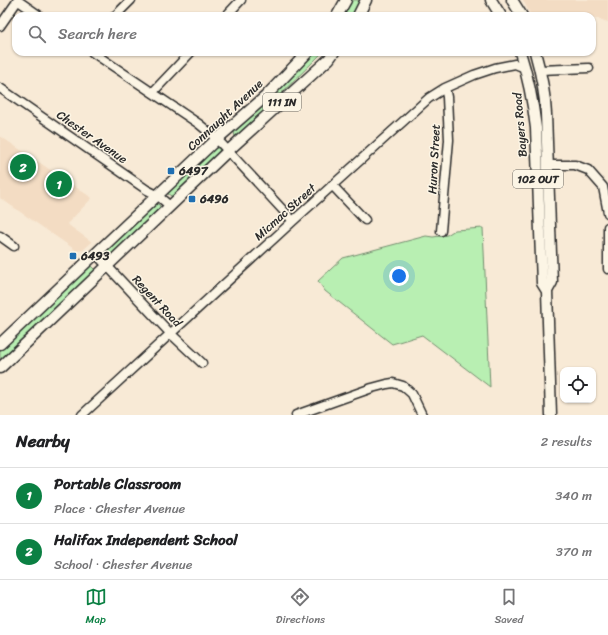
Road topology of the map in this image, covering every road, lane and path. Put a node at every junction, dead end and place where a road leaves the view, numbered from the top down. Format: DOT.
graph roads {
  1 [pos="17,0"];
  2 [pos="131,0"];
  3 [pos="241,0"];
  4 [pos="346,0"];
  5 [pos="366,0"];
  6 [pos="491,0"];
  7 [pos="512,0"];
  8 [pos="34,12"];
  9 [pos="119,12"];
  10 [pos="230,12"];
  11 [pos="339,12"];
  12 [pos="360,12"];
  13 [pos="498,12"];
  14 [pos="520,12"];
  15 [pos="0,26"];
  16 [pos="98,56"];
  17 [pos="187,56"];
  18 [pos="304,56"];
  19 [pos="330,56"];
  20 [pos="521,56"];
  21 [pos="536,56"];
  22 [pos="525,68"];
  23 [pos="589,68"];
  24 [pos="540,70"];
  25 [pos="0,88"];
  26 [pos="444,88"];
  27 [pos="153,92"];
  28 [pos="217,139"];
  29 [pos="228,151"];
  30 [pos="548,165"];
  31 [pos="332,185"];
  32 [pos="157,195"];
  33 [pos="170,206"];
  34 [pos="608,213"];
  35 [pos="293,220"];
  36 [pos="365,220"];
  37 [pos="608,227"];
  38 [pos="441,231"];
  39 [pos="0,236"];
  40 [pos="14,246"];
  41 [pos="96,254"];
  42 [pos="108,265"];
  43 [pos="608,269"];
  44 [pos="547,291"];
  45 [pos="170,333"];
  46 [pos="0,344"];
  47 [pos="202,363"];
  48 [pos="0,368"];
  49 [pos="82,415"];
  50 [pos="296,415"];
  51 [pos="422,415"];
  52 [pos="551,415"];
  1 -- 8 [label="street"];
  1 -- 15 [label="street"];
  2 -- 9 [label="street"];
  3 -- 10 [label="street"];
  4 -- 11 [label="main road"];
  5 -- 12 [label="main road"];
  6 -- 13 [label="main road"];
  7 -- 14 [label="main road"];
  16 -- 27 [label="street"];
  17 -- 27 [label="street"];
  18 -- 28 [label="main road, Connaught Avenue"];
  19 -- 29 [label="main road, 111 IN"];
  20 -- 22 [label="main road, Bayers Road / 102 OUT"];
  21 -- 24 [label="main road, Bayers Road"];
  22 -- 26 [label="street, Micmac Street"];
  22 -- 44 [label="main road, Bayers Road / 102 OUT"];
  23 -- 24 [label="street"];
  24 -- 30 [label="main road, Bayers Road"];
  25 -- 32 [label="street, Chester Avenue"];
  26 -- 31 [label="street, Micmac Street"];
  26 -- 38 [label="street, Huron Street"];
  27 -- 28 [label="street"];
  28 -- 29 [label="street"];
  28 -- 32 [label="main road, Connaught Avenue"];
  29 -- 33 [label="main road, 111 IN"];
  29 -- 35 [label="street"];
  30 -- 34 [label="street"];
  30 -- 44 [label="main road, Bayers Road"];
  31 -- 35 [label="street, Micmac Street"];
  31 -- 36 [label="street"];
  32 -- 33 [label="street, Chester Avenue"];
  32 -- 41 [label="main road, Connaught Avenue"];
  33 -- 42 [label="main road, 111 IN"];
  35 -- 45 [label="street, Micmac Street"];
  37 -- 43 [label="street"];
  39 -- 40 [label="street"];
  41 -- 42 [label="street, Regent Road"];
  41 -- 46 [label="main road, Connaught Avenue"];
  42 -- 45 [label="street, Regent Road"];
  42 -- 48 [label="main road, 111 IN"];
  44 -- 52 [label="main road, Bayers Road"];
  45 -- 47 [label="street, Regent Road"];
  45 -- 49 [label="street, Micmac Street"];
  50 -- 51 [label="street"];
}
